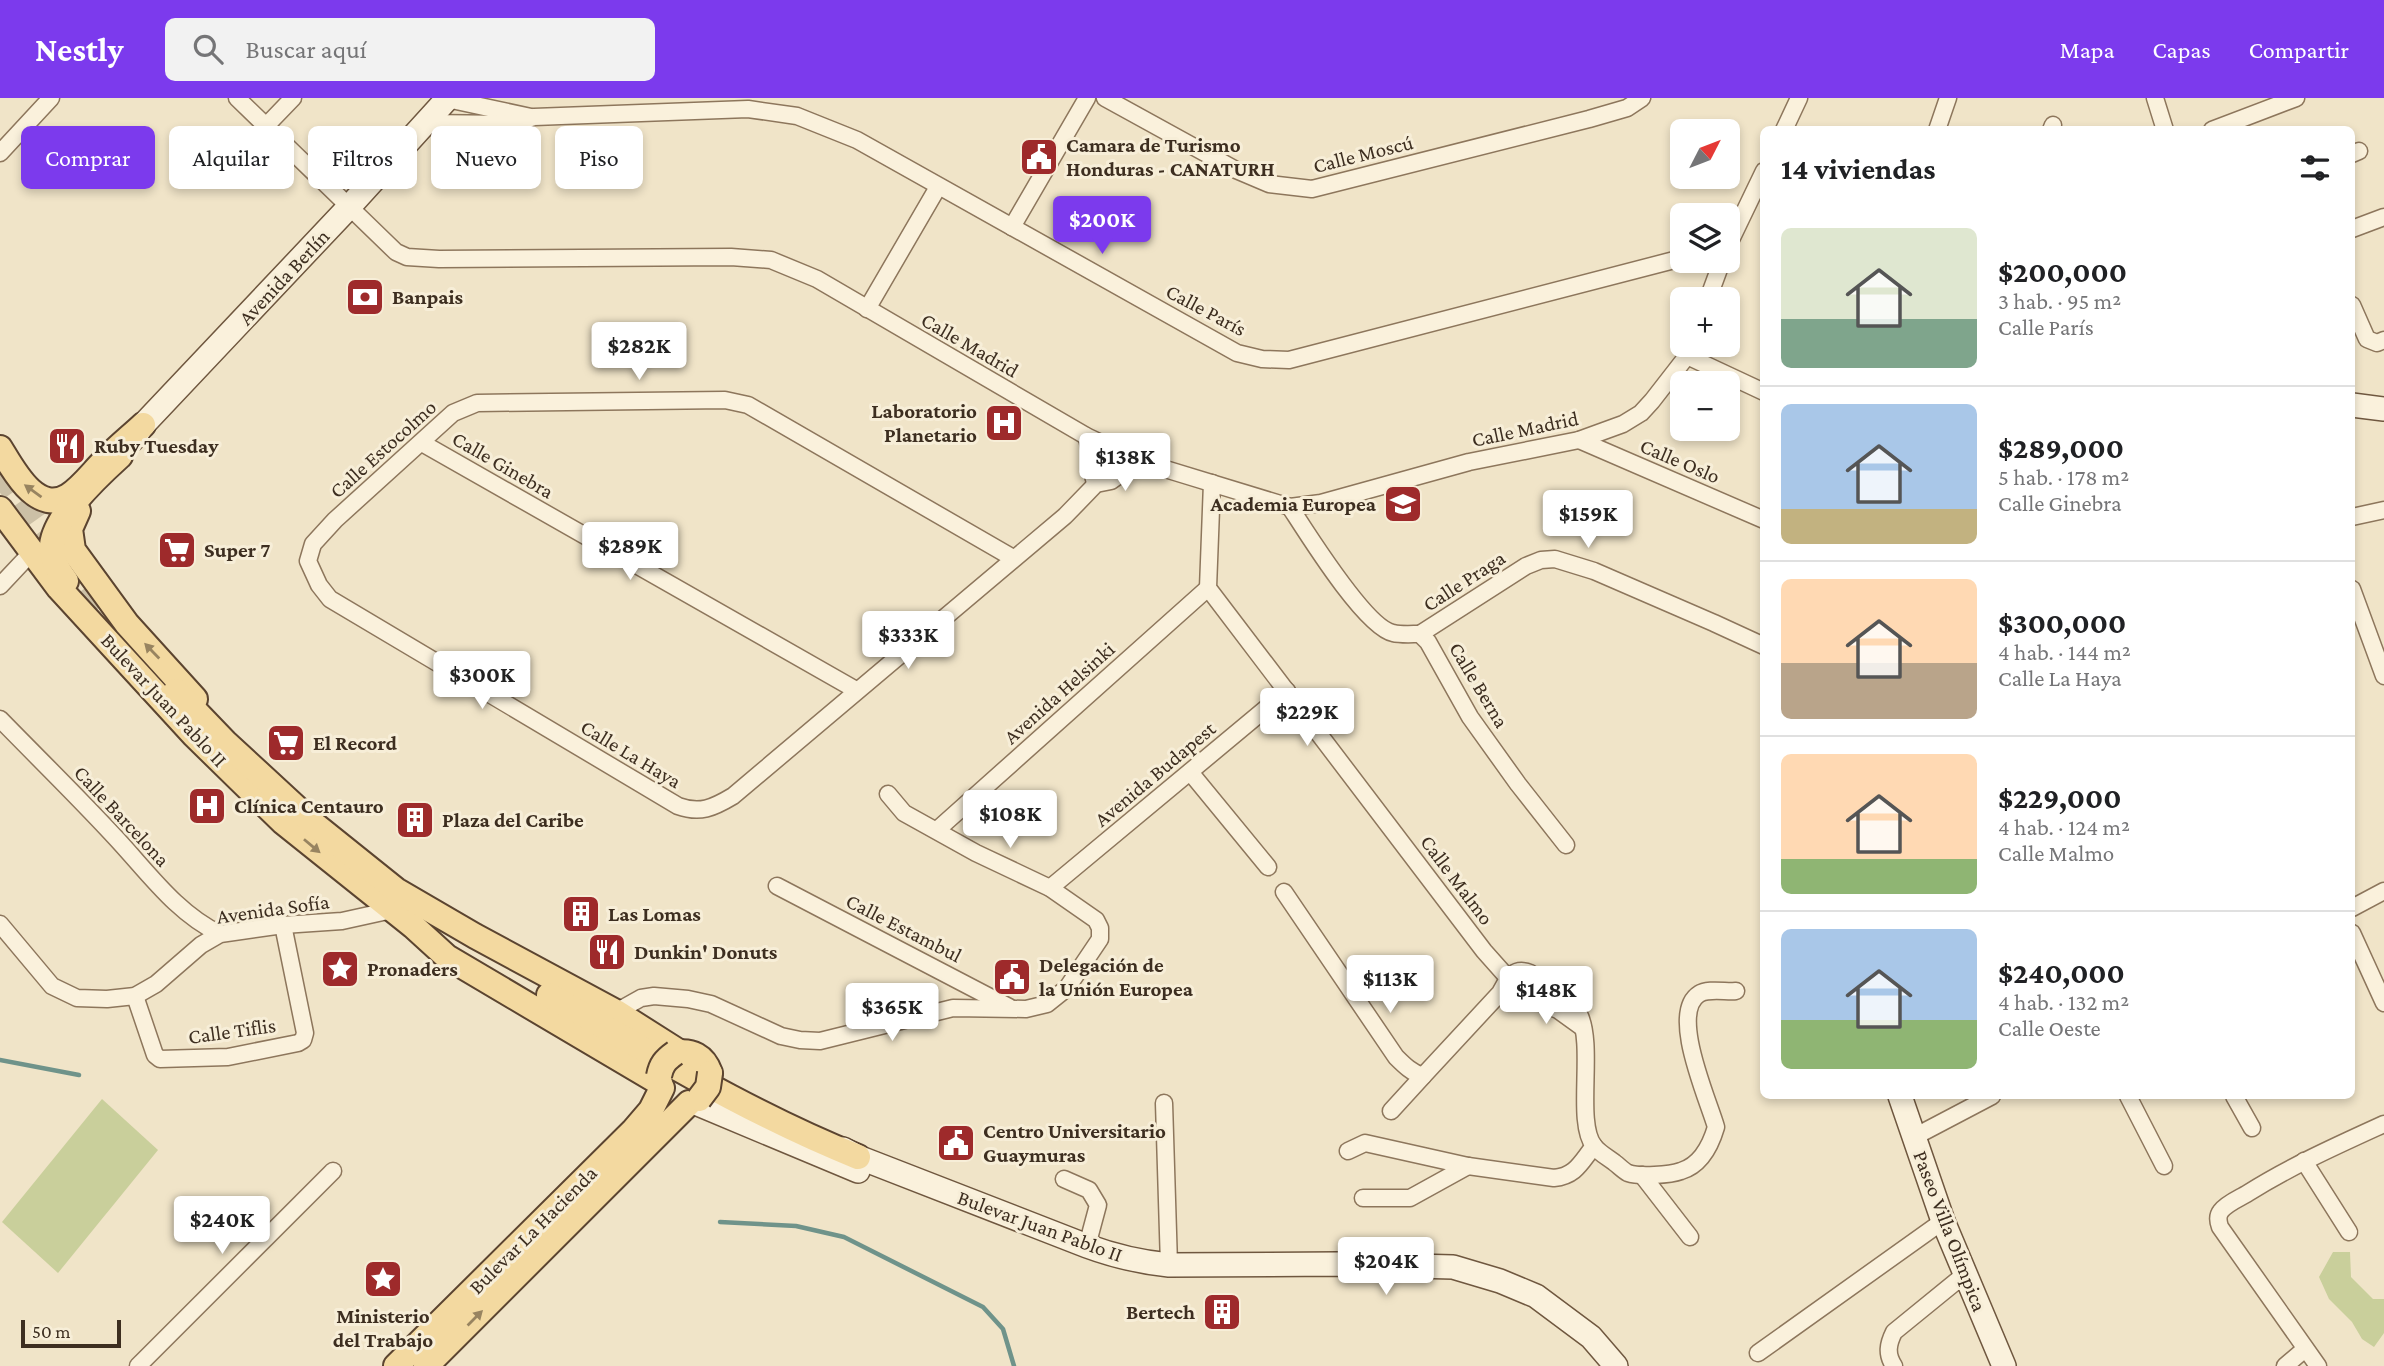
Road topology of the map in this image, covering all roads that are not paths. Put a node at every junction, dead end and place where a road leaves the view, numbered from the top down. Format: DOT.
graph roads {
  1 [pos="51,98"];
  2 [pos="237,98"];
  3 [pos="293,98"];
  4 [pos="1087,98"];
  5 [pos="1105,98"];
  6 [pos="1642,98"];
  7 [pos="1798,98"];
  8 [pos="1948,98"];
  9 [pos="2155,98"];
  10 [pos="2297,98"];
  11 [pos="448,99"];
  12 [pos="534,117"];
  13 [pos="426,123"];
  14 [pos="266,126"];
  15 [pos="1786,126"];
  16 [pos="1938,126"];
  17 [pos="2164,126"];
  18 [pos="2223,126"];
  19 [pos="0,153"];
  20 [pos="294,153"];
  21 [pos="1760,178"];
  22 [pos="938,187"];
  23 [pos="349,207"];
  24 [pos="2384,217"];
  25 [pos="1740,220"];
  26 [pos="1012,227"];
  27 [pos="2355,228"];
  28 [pos="1670,261"];
  29 [pos="867,309"];
  30 [pos="2355,312"];
  31 [pos="2384,340"];
  32 [pos="1684,357"];
  33 [pos="1700,357"];
  34 [pos="1760,390"];
  35 [pos="2355,405"];
  36 [pos="2384,409"];
  37 [pos="143,425"];
  38 [pos="1086,436"];
  39 [pos="1579,440"];
  40 [pos="422,443"];
  41 [pos="0,448"];
  42 [pos="120,456"];
  43 [pos="1139,461"];
  44 [pos="1212,483"];
  45 [pos="1096,484"];
  46 [pos="1290,507"];
  47 [pos="0,509"];
  48 [pos="2384,510"];
  49 [pos="2355,516"];
  50 [pos="1760,518"];
  51 [pos="31,552"];
  52 [pos="1013,558"];
  53 [pos="308,561"];
  54 [pos="0,586"];
  55 [pos="1208,588"];
  56 [pos="2355,597"];
  57 [pos="1420,634"];
  58 [pos="1760,644"];
  59 [pos="2384,676"];
  60 [pos="856,690"];
  61 [pos="176,691"];
  62 [pos="1287,691"];
  63 [pos="0,719"];
  64 [pos="225,742"];
  65 [pos="1190,772"];
  66 [pos="888,794"];
  67 [pos="256,796"];
  68 [pos="937,830"];
  69 [pos="1566,845"];
  70 [pos="1268,867"];
  71 [pos="777,886"];
  72 [pos="1050,888"];
  73 [pos="2384,891"];
  74 [pos="1284,892"];
  75 [pos="394,900"];
  76 [pos="2355,906"];
  77 [pos="0,924"];
  78 [pos="283,925"];
  79 [pos="413,926"];
  80 [pos="220,934"];
  81 [pos="2355,940"];
  82 [pos="1508,977"];
  83 [pos="1736,991"];
  84 [pos="135,996"];
  85 [pos="2384,1003"];
  86 [pos="1012,1008"];
  87 [pos="615,1012"];
  88 [pos="554,1019"];
  89 [pos="677,1053"];
  90 [pos="709,1070"];
  91 [pos="1423,1076"];
  92 [pos="660,1083"];
  93 [pos="1901,1099"];
  94 [pos="1986,1099"];
  95 [pos="2130,1099"];
  96 [pos="2236,1099"];
  97 [pos="694,1101"];
  98 [pos="1164,1103"];
  99 [pos="1391,1111"];
  100 [pos="2384,1124"];
  101 [pos="2252,1128"];
  102 [pos="633,1132"];
  103 [pos="1914,1136"];
  104 [pos="1594,1146"];
  105 [pos="1348,1152"];
  106 [pos="2304,1161"];
  107 [pos="856,1163"];
  108 [pos="1468,1166"];
  109 [pos="2164,1166"];
  110 [pos="333,1171"];
  111 [pos="1642,1175"];
  112 [pos="1064,1179"];
  113 [pos="1363,1198"];
  114 [pos="1943,1221"];
  115 [pos="2349,1232"];
  116 [pos="1690,1237"];
  117 [pos="1087,1246"];
  118 [pos="1169,1265"];
  119 [pos="1964,1275"];
  120 [pos="2305,1349"];
  121 [pos="1758,1353"];
  122 [pos="139,1366"];
  123 [pos="396,1366"];
  124 [pos="426,1366"];
  125 [pos="1596,1366"];
  126 [pos="1616,1366"];
  127 [pos="1894,1366"];
  128 [pos="2004,1366"];
  129 [pos="2285,1366"];
  130 [pos="2318,1366"];
  1 -- 19 [label="street"];
  2 -- 14 [label="street, Calle Madrid"];
  3 -- 14 [label="street"];
  4 -- 26 [label="street"];
  5 -- 6 [label="street, Calle Moscú"];
  7 -- 15 [label="street"];
  8 -- 16 [label="street"];
  9 -- 17 [label="street"];
  10 -- 18 [label="street"];
  11 -- 12 [label="street, Calle París"];
  11 -- 13 [label="main road, Avenida Berlín"];
  12 -- 13 [label="street, Calle París"];
  12 -- 22 [label="street, Calle París"];
  13 -- 23 [label="main road, Avenida Berlín"];
  20 -- 23 [label="street, Calle Madrid"];
  21 -- 25 [label="street"];
  22 -- 26 [label="street, Calle París"];
  22 -- 29 [label="street"];
  23 -- 29 [label="street, Calle Madrid"];
  23 -- 37 [label="main road, Avenida Berlín"];
  24 -- 27 [label="street"];
  26 -- 28 [label="street, Calle París"];
  29 -- 38 [label="street, Calle Madrid"];
  30 -- 31 [label="street"];
  32 -- 39 [label="street, Calle Madrid"];
  33 -- 34 [label="street"];
  35 -- 36 [label="main road"];
  37 -- 41 [label="main road, one-way"];
  37 -- 42 [label="main road, Avenida Berlín"];
  38 -- 43 [label="street, Calle Madrid"];
  38 -- 45 [label="street"];
  39 -- 46 [label="street, Calle Madrid"];
  39 -- 50 [label="street, Calle Oslo"];
  40 -- 52 [label="street, Calle Estocolmo"];
  40 -- 53 [label="street, Calle Estocolmo"];
  40 -- 60 [label="street, Calle Ginebra"];
  64 -- 42 [label="main road, one-way"];
  42 -- 67 [label="main road"];
  43 -- 44 [label="street, Calle Madrid"];
  43 -- 45 [label="street"];
  44 -- 46 [label="street, Calle Madrid"];
  44 -- 55 [label="street"];
  45 -- 52 [label="street"];
  46 -- 57 [label="street, Calle Berna"];
  47 -- 51 [label="main road, Bulevar Juan Pablo II"];
  48 -- 49 [label="street"];
  51 -- 54 [label="street"];
  51 -- 67 [label="main road, Bulevar Juan Pablo II"];
  52 -- 60 [label="street"];
  53 -- 60 [label="street, Calle La Haya"];
  55 -- 62 [label="street, Calle Malmo"];
  55 -- 68 [label="street, Avenida Helsinki"];
  56 -- 59 [label="street"];
  57 -- 58 [label="street, Calle Praga"];
  57 -- 69 [label="street, Calle Berna"];
  61 -- 64 [label="main road, Bulevar Juan Pablo II"];
  62 -- 65 [label="street, Avenida Budapest"];
  62 -- 82 [label="street, Calle Malmo"];
  63 -- 80 [label="street, Calle Barcelona"];
  64 -- 75 [label="main road, Bulevar Juan Pablo II"];
  65 -- 70 [label="street"];
  65 -- 72 [label="street, Avenida Budapest"];
  66 -- 68 [label="street"];
  67 -- 75 [label="main road, Bulevar Juan Pablo II, one-way"];
  68 -- 72 [label="street"];
  71 -- 86 [label="street, Calle Estambul"];
  72 -- 86 [label="street"];
  73 -- 76 [label="street"];
  74 -- 91 [label="street"];
  75 -- 78 [label="street, Avenida Sofía"];
  75 -- 79 [label="main road, Bulevar Juan Pablo II"];
  75 -- 87 [label="main road, Bulevar Juan Pablo II"];
  75 -- 107 [label="main road, Bulevar Juan Pablo II"];
  77 -- 84 [label="street"];
  78 -- 80 [label="street, Avenida Sofía"];
  78 -- 84 [label="street, Calle Tiflis"];
  79 -- 88 [label="main road, Bulevar Juan Pablo II"];
  79 -- 107 [label="main road, Bulevar Juan Pablo II"];
  80 -- 84 [label="street, Avenida Sofía"];
  81 -- 85 [label="street"];
  82 -- 91 [label="street"];
  82 -- 104 [label="street"];
  83 -- 111 [label="street"];
  86 -- 87 [label="street"];
  87 -- 89 [label="main road, Bulevar Juan Pablo II"];
  88 -- 92 [label="main road, Bulevar Juan Pablo II"];
  88 -- 102 [label="main road"];
  89 -- 90 [label="main road"];
  89 -- 92 [label="main road, bridge"];
  90 -- 97 [label="main road, bridge"];
  90 -- 107 [label="main road, Bulevar Juan Pablo II"];
  91 -- 99 [label="street"];
  92 -- 97 [label="main road"];
  92 -- 102 [label="main road, Bulevar La Hacienda"];
  93 -- 103 [label="main road, Paseo Villa Olímpica"];
  94 -- 103 [label="street"];
  95 -- 109 [label="street"];
  96 -- 101 [label="street"];
  97 -- 107 [label="main road, Bulevar Juan Pablo II"];
  124 -- 97 [label="main road, Bulevar La Hacienda, one-way"];
  98 -- 118 [label="street"];
  100 -- 106 [label="street"];
  102 -- 123 [label="main road, Bulevar La Hacienda"];
  103 -- 114 [label="main road, Paseo Villa Olímpica"];
  104 -- 108 [label="street"];
  104 -- 111 [label="street"];
  105 -- 108 [label="street"];
  106 -- 115 [label="street"];
  106 -- 120 [label="street"];
  107 -- 117 [label="main road, Bulevar Juan Pablo II"];
  107 -- 125 [label="main road, Bulevar Juan Pablo II"];
  108 -- 113 [label="street"];
  110 -- 122 [label="street"];
  111 -- 116 [label="street"];
  112 -- 117 [label="street"];
  114 -- 119 [label="main road, Paseo Villa Olímpica"];
  114 -- 121 [label="street"];
  117 -- 118 [label="main road, Bulevar Juan Pablo II"];
  118 -- 126 [label="main road, Bulevar Juan Pablo II"];
  119 -- 127 [label="street"];
  119 -- 128 [label="main road, Paseo Villa Olímpica"];
  120 -- 129 [label="street"];
  120 -- 130 [label="street"];
}
